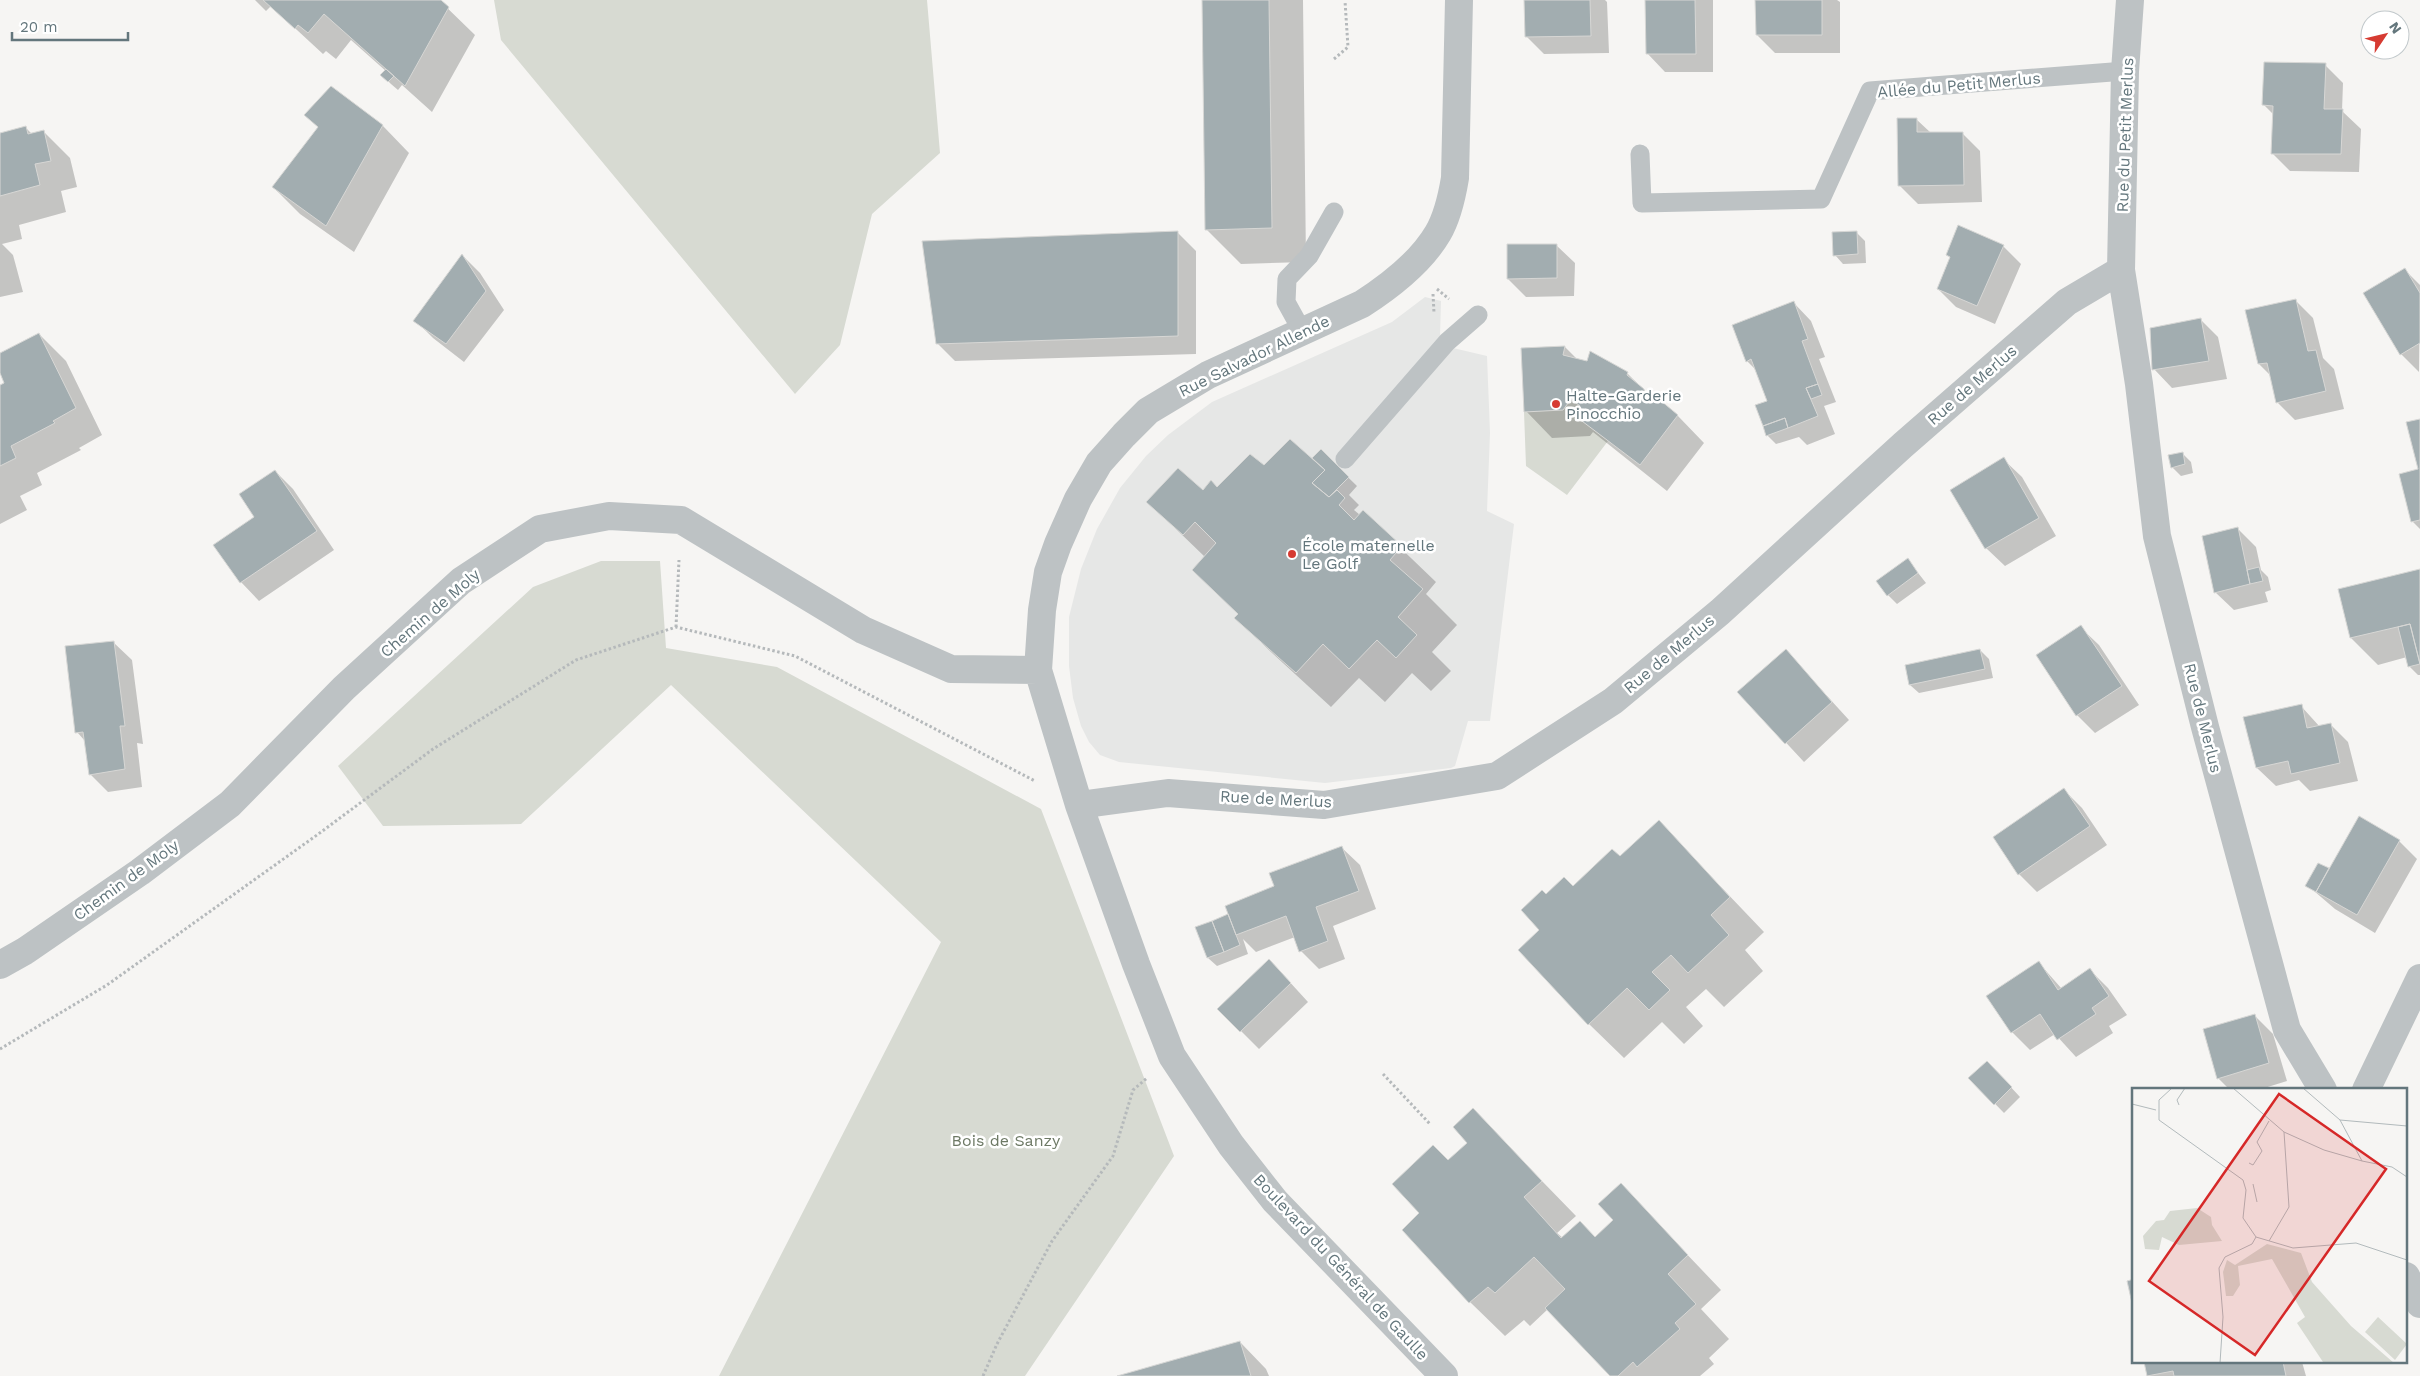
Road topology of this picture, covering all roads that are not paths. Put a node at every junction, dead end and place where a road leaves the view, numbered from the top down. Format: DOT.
graph roads {
  1 [pos="1459,0"];
  2 [pos="2130,0"];
  3 [pos="2126,71"];
  4 [pos="1640,154"];
  5 [pos="1334,212"];
  6 [pos="2121,270"];
  7 [pos="1478,315"];
  8 [pos="1302,331"];
  9 [pos="1345,459"];
  10 [pos="1038,670"];
  11 [pos="1079,804"];
  12 [pos="0,965"];
  13 [pos="2420,978"];
  14 [pos="2322,1088"];
  15 [pos="2367,1088"];
  16 [pos="2408,1280"];
  17 [pos="2420,1304"];
  18 [pos="1444,1376"];
  1 -- 8 [label="street, Rue Salvador Allende"];
  2 -- 3 [label="street, Rue du Petit Merlus"];
  3 -- 4 [label="lane, Allée du Petit Merlus"];
  3 -- 6 [label="street, Rue du Petit Merlus"];
  5 -- 8 [label="lane"];
  6 -- 11 [label="street, Rue de Merlus"];
  6 -- 14 [label="street, Rue de Merlus"];
  7 -- 9 [label="lane"];
  8 -- 10 [label="street, Rue Salvador Allende"];
  10 -- 11 [label="street, Rue Salvador Allende"];
  10 -- 12 [label="street, Chemin de Moly"];
  11 -- 18 [label="street, Boulevard du Général de Gaulle"];
  13 -- 15 [label="street"];
  16 -- 17 [label="street"];
}
